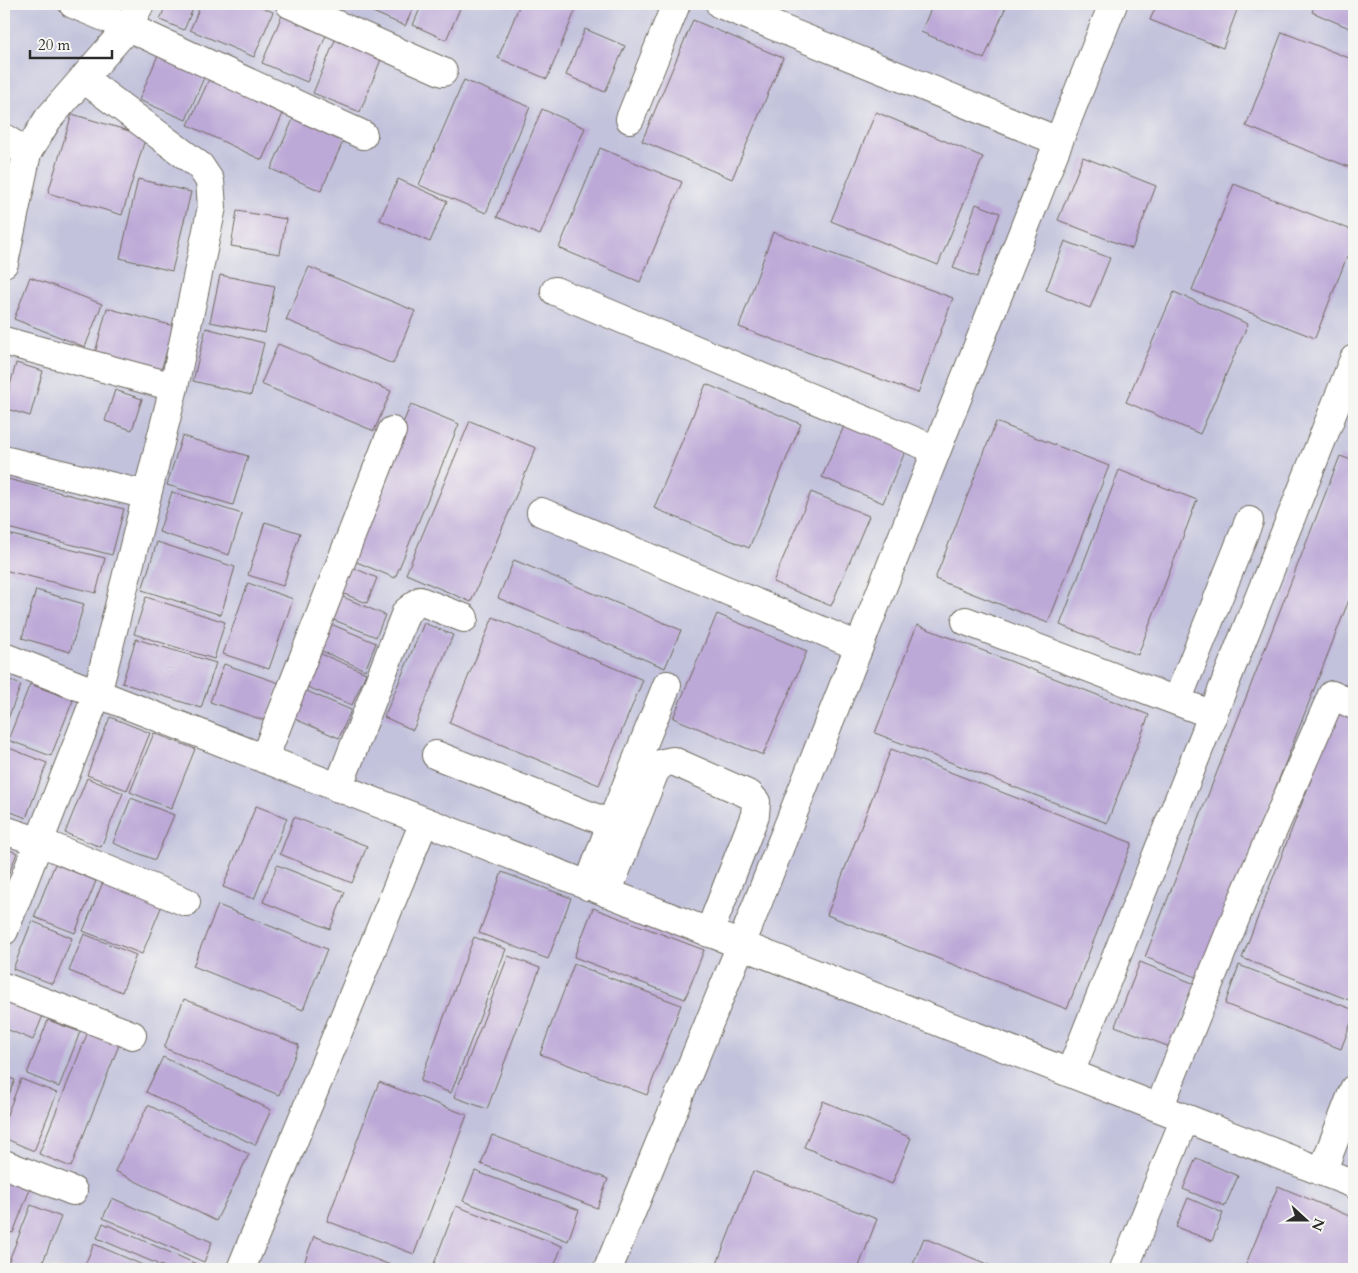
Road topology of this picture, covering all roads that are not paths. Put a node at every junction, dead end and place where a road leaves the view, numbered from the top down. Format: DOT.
graph roads {
  1 [pos="73,4"];
  2 [pos="290,4"];
  3 [pos="676,4"];
  4 [pos="720,4"];
  5 [pos="1113,4"];
  6 [pos="134,15"];
  7 [pos="443,72"];
  8 [pos="84,79"];
  9 [pos="630,120"];
  10 [pos="363,135"];
  11 [pos="4,138"];
  12 [pos="1058,141"];
  13 [pos="27,153"];
  14 [pos="4,263"];
  15 [pos="555,291"];
  16 [pos="4,341"];
  17 [pos="1354,359"];
  18 [pos="174,387"];
  19 [pos="392,431"];
  20 [pos="936,450"];
  21 [pos="4,460"];
  22 [pos="147,495"];
  23 [pos="541,512"];
  24 [pos="1249,521"];
  25 [pos="464,618"];
  26 [pos="966,620"];
  27 [pos="858,646"];
  28 [pos="4,657"];
  29 [pos="667,685"];
  30 [pos="97,694"];
  31 [pos="1176,701"];
  32 [pos="1354,705"];
  33 [pos="1213,715"];
  34 [pos="436,755"];
  35 [pos="264,759"];
  36 [pos="338,788"];
  37 [pos="424,822"];
  38 [pos="611,824"];
  39 [pos="4,830"];
  40 [pos="40,842"];
  41 [pos="598,889"];
  42 [pos="186,902"];
  43 [pos="4,931"];
  44 [pos="709,933"];
  45 [pos="741,945"];
  46 [pos="4,987"];
  47 [pos="132,1035"];
  48 [pos="1070,1073"];
  49 [pos="1354,1089"];
  50 [pos="1160,1108"];
  51 [pos="1185,1118"];
  52 [pos="4,1164"];
  53 [pos="1322,1172"];
  54 [pos="1354,1184"];
  55 [pos="72,1191"];
  56 [pos="241,1269"];
  57 [pos="608,1269"];
  58 [pos="1124,1269"];
  1 -- 6 [label="street"];
  2 -- 7 [label="street"];
  3 -- 9 [label="street"];
  4 -- 12 [label="street"];
  5 -- 12 [label="street"];
  6 -- 8 [label="street"];
  6 -- 10 [label="street"];
  8 -- 13 [label="street"];
  8 -- 18 [label="street"];
  11 -- 13 [label="street"];
  12 -- 20 [label="street"];
  13 -- 14 [label="street"];
  15 -- 20 [label="street"];
  16 -- 18 [label="street"];
  17 -- 33 [label="street"];
  18 -- 22 [label="street"];
  19 -- 35 [label="street"];
  20 -- 27 [label="street"];
  21 -- 22 [label="street"];
  22 -- 30 [label="street"];
  23 -- 27 [label="street"];
  24 -- 31 [label="street"];
  25 -- 36 [label="street"];
  26 -- 31 [label="street"];
  27 -- 45 [label="street"];
  28 -- 30 [label="street"];
  29 -- 38 [label="street"];
  30 -- 35 [label="street"];
  30 -- 40 [label="street"];
  31 -- 33 [label="street"];
  32 -- 50 [label="street"];
  33 -- 48 [label="street"];
  34 -- 38 [label="street"];
  35 -- 36 [label="street"];
  36 -- 37 [label="street"];
  37 -- 41 [label="street"];
  37 -- 56 [label="street"];
  38 -- 41 [label="street"];
  39 -- 40 [label="street"];
  40 -- 42 [label="street"];
  40 -- 43 [label="street"];
  41 -- 44 [label="street"];
  41 -- 44 [label="street"];
  44 -- 45 [label="street"];
  45 -- 48 [label="street"];
  45 -- 57 [label="street"];
  46 -- 47 [label="street"];
  48 -- 50 [label="street"];
  49 -- 53 [label="street"];
  50 -- 51 [label="street"];
  51 -- 53 [label="street"];
  51 -- 58 [label="street"];
  52 -- 55 [label="street"];
  53 -- 54 [label="street"];
}
